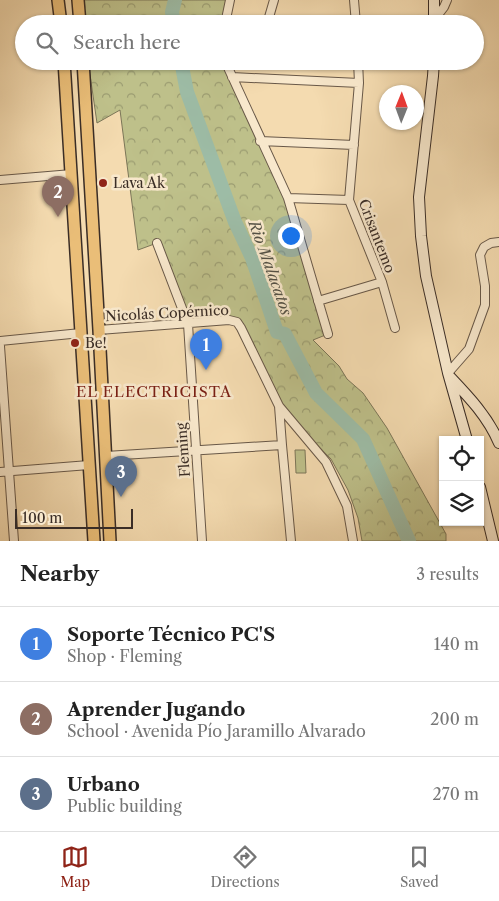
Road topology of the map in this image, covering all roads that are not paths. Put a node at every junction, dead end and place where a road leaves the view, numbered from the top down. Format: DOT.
graph roads {
  1 [pos="58,0"];
  2 [pos="78,0"];
  3 [pos="230,0"];
  4 [pos="274,0"];
  5 [pos="354,0"];
  6 [pos="434,0"];
  7 [pos="447,0"];
  8 [pos="60,15"];
  9 [pos="79,15"];
  10 [pos="227,15"];
  11 [pos="270,15"];
  12 [pos="355,15"];
  13 [pos="434,15"];
  14 [pos="439,15"];
  15 [pos="65,70"];
  16 [pos="84,70"];
  17 [pos="228,70"];
  18 [pos="358,70"];
  19 [pos="433,70"];
  20 [pos="232,77"];
  21 [pos="359,83"];
  22 [pos="260,141"];
  23 [pos="354,145"];
  24 [pos="72,174"];
  25 [pos="0,180"];
  26 [pos="288,198"];
  27 [pos="349,200"];
  28 [pos="499,242"];
  29 [pos="157,243"];
  30 [pos="382,282"];
  31 [pos="318,301"];
  32 [pos="188,324"];
  33 [pos="396,328"];
  34 [pos="99,330"];
  35 [pos="81,333"];
  36 [pos="328,334"];
  37 [pos="0,341"];
  38 [pos="0,346"];
  39 [pos="449,375"];
  40 [pos="278,406"];
  41 [pos="466,436"];
  42 [pos="499,443"];
  43 [pos="282,445"];
  44 [pos="196,449"];
  45 [pos="106,456"];
  46 [pos="89,465"];
  47 [pos="0,472"];
  48 [pos="9,472"];
  49 [pos="484,504"];
  50 [pos="14,541"];
  51 [pos="94,541"];
  52 [pos="110,541"];
  53 [pos="202,541"];
  54 [pos="290,541"];
  55 [pos="353,541"];
  56 [pos="493,541"];
  1 -- 8 [label="main road"];
  2 -- 9 [label="main road"];
  3 -- 10 [label="street"];
  4 -- 11 [label="street"];
  5 -- 12 [label="street"];
  6 -- 13 [label="main road"];
  7 -- 14 [label="street"];
  15 -- 24 [label="main road"];
  16 -- 34 [label="main road"];
  17 -- 20 [label="street"];
  18 -- 21 [label="street, Crisantemo"];
  19 -- 39 [label="main road"];
  20 -- 21 [label="street"];
  20 -- 22 [label="street"];
  21 -- 23 [label="street, Crisantemo"];
  22 -- 23 [label="street"];
  22 -- 26 [label="street"];
  23 -- 27 [label="street, Crisantemo"];
  24 -- 25 [label="street"];
  24 -- 35 [label="main road"];
  26 -- 27 [label="street"];
  26 -- 31 [label="street"];
  27 -- 30 [label="street, Crisantemo"];
  28 -- 39 [label="street"];
  29 -- 32 [label="street, Fleming"];
  30 -- 31 [label="street"];
  30 -- 33 [label="street, Crisantemo"];
  31 -- 36 [label="street"];
  32 -- 34 [label="street, Nicolás Copérnico"];
  32 -- 40 [label="street, Nicolás Copérnico"];
  32 -- 44 [label="street, Fleming"];
  34 -- 45 [label="main road"];
  35 -- 37 [label="street"];
  35 -- 46 [label="main road"];
  38 -- 48 [label="street"];
  39 -- 41 [label="main road"];
  39 -- 42 [label="main road"];
  40 -- 43 [label="street"];
  40 -- 55 [label="street"];
  43 -- 44 [label="street"];
  43 -- 54 [label="street"];
  44 -- 45 [label="street"];
  44 -- 53 [label="street, Fleming"];
  45 -- 52 [label="main road"];
  46 -- 48 [label="street"];
  46 -- 51 [label="main road"];
  47 -- 48 [label="street"];
  48 -- 50 [label="street"];
  49 -- 56 [label="main road"];
}
